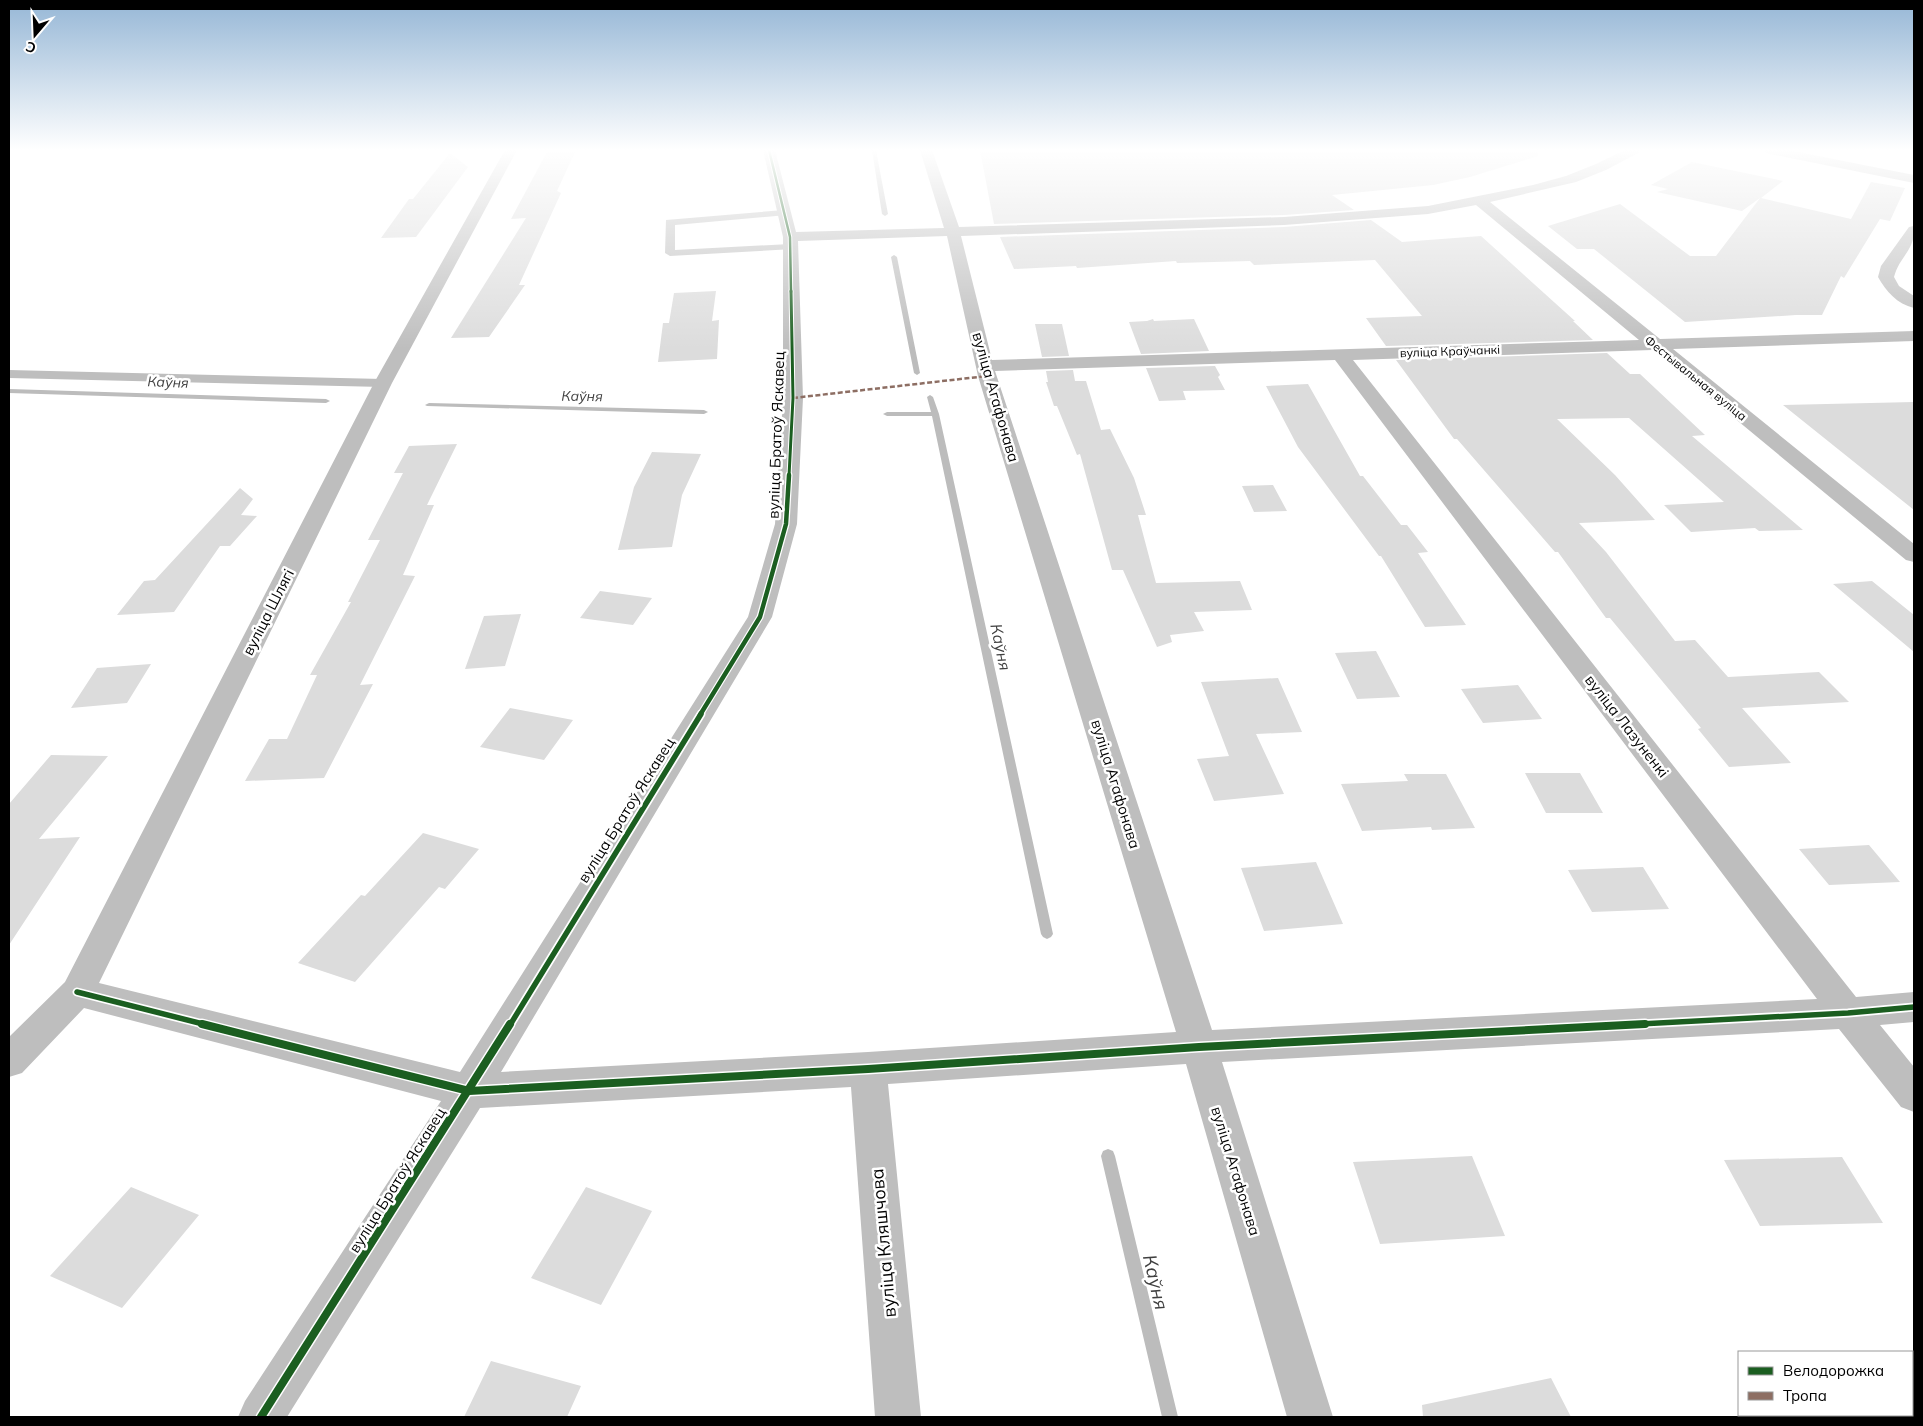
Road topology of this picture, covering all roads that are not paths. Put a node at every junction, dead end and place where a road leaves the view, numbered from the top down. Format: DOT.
graph roads {
  1 [pos="474,217"];
  2 [pos="784,217"];
  3 [pos="948,217"];
  4 [pos="1342,217"];
  5 [pos="1499,217"];
  6 [pos="1914,230"];
  7 [pos="788,232"];
  8 [pos="953,232"];
  9 [pos="1914,303"];
  10 [pos="1914,336"];
  11 [pos="1655,344"];
  12 [pos="1340,355"];
  13 [pos="985,366"];
  14 [pos="9,374"];
  15 [pos="383,383"];
  16 [pos="1914,556"];
  17 [pos="77,992"];
  18 [pos="1914,1007"];
  19 [pos="1848,1013"];
  20 [pos="1198,1047"];
  21 [pos="9,1061"];
  22 [pos="868,1069"];
  23 [pos="469,1091"];
  24 [pos="1914,1095"];
  25 [pos="261,1417"];
  26 [pos="898,1417"];
  27 [pos="1310,1417"];
  1 -- 15 [label="street, вуліца Шлягі"];
  2 -- 7 [label="street, вуліца Братоў Яскавец"];
  3 -- 8 [label="street, вуліца Агафонава"];
  4 -- 8 [label="street"];
  5 -- 11 [label="street, Фестывальная вуліца"];
  6 -- 9 [label="street"];
  7 -- 7 [label="lane"];
  7 -- 8 [label="street"];
  7 -- 23 [label="street, вуліца Братоў Яскавец"];
  8 -- 13 [label="street, вуліца Агафонава"];
  10 -- 11 [label="street, вуліца Краўчанкі"];
  11 -- 12 [label="street, вуліца Краўчанкі"];
  11 -- 16 [label="street, Фестывальная вуліца"];
  12 -- 13 [label="street, вуліца Краўчанкі"];
  12 -- 19 [label="street, вуліца Лазуненкі"];
  13 -- 20 [label="street, вуліца Агафонава"];
  14 -- 15 [label="lane"];
  15 -- 17 [label="street, вуліца Шлягі"];
  17 -- 21 [label="street, вуліца Шлягі"];
  17 -- 23 [label="street"];
  18 -- 19 [label="street"];
  19 -- 20 [label="street"];
  19 -- 24 [label="street, вуліца Лазуненкі"];
  20 -- 22 [label="street"];
  20 -- 27 [label="street, вуліца Агафонава"];
  22 -- 23 [label="street"];
  22 -- 26 [label="street, вуліца Кляшчова"];
  23 -- 25 [label="street, вуліца Братоў Яскавец"];
}
